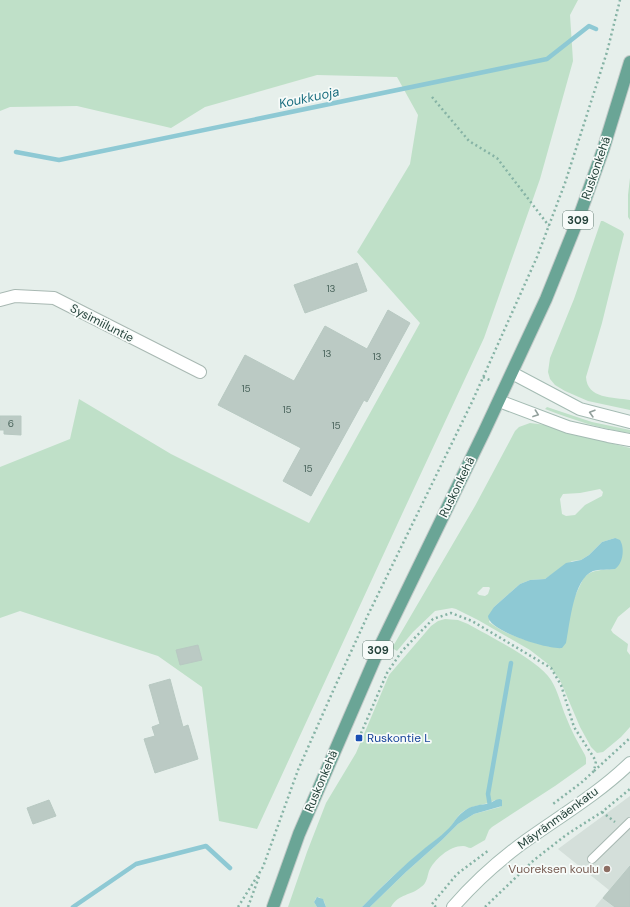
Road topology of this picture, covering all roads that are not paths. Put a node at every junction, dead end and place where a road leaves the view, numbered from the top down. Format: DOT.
graph roads {
  1 [pos="630,62"];
  2 [pos="0,300"];
  3 [pos="200,372"];
  4 [pos="512,374"];
  5 [pos="499,401"];
  6 [pos="630,422"];
  7 [pos="630,440"];
  8 [pos="630,763"];
  9 [pos="630,822"];
  10 [pos="592,859"];
  11 [pos="273,907"];
  12 [pos="453,907"];
  1 -- 4 [label="main road, Ruskonkehä / 309"];
  2 -- 3 [label="street, Sysimiiluntie"];
  4 -- 5 [label="main road, Ruskonkehä / 309"];
  6 -- 4 [label="street, one-way"];
  5 -- 7 [label="street, one-way"];
  5 -- 11 [label="main road, Ruskonkehä / 309"];
  8 -- 12 [label="street, Mäyränmäenkatu"];
  9 -- 10 [label="lane"];
}
